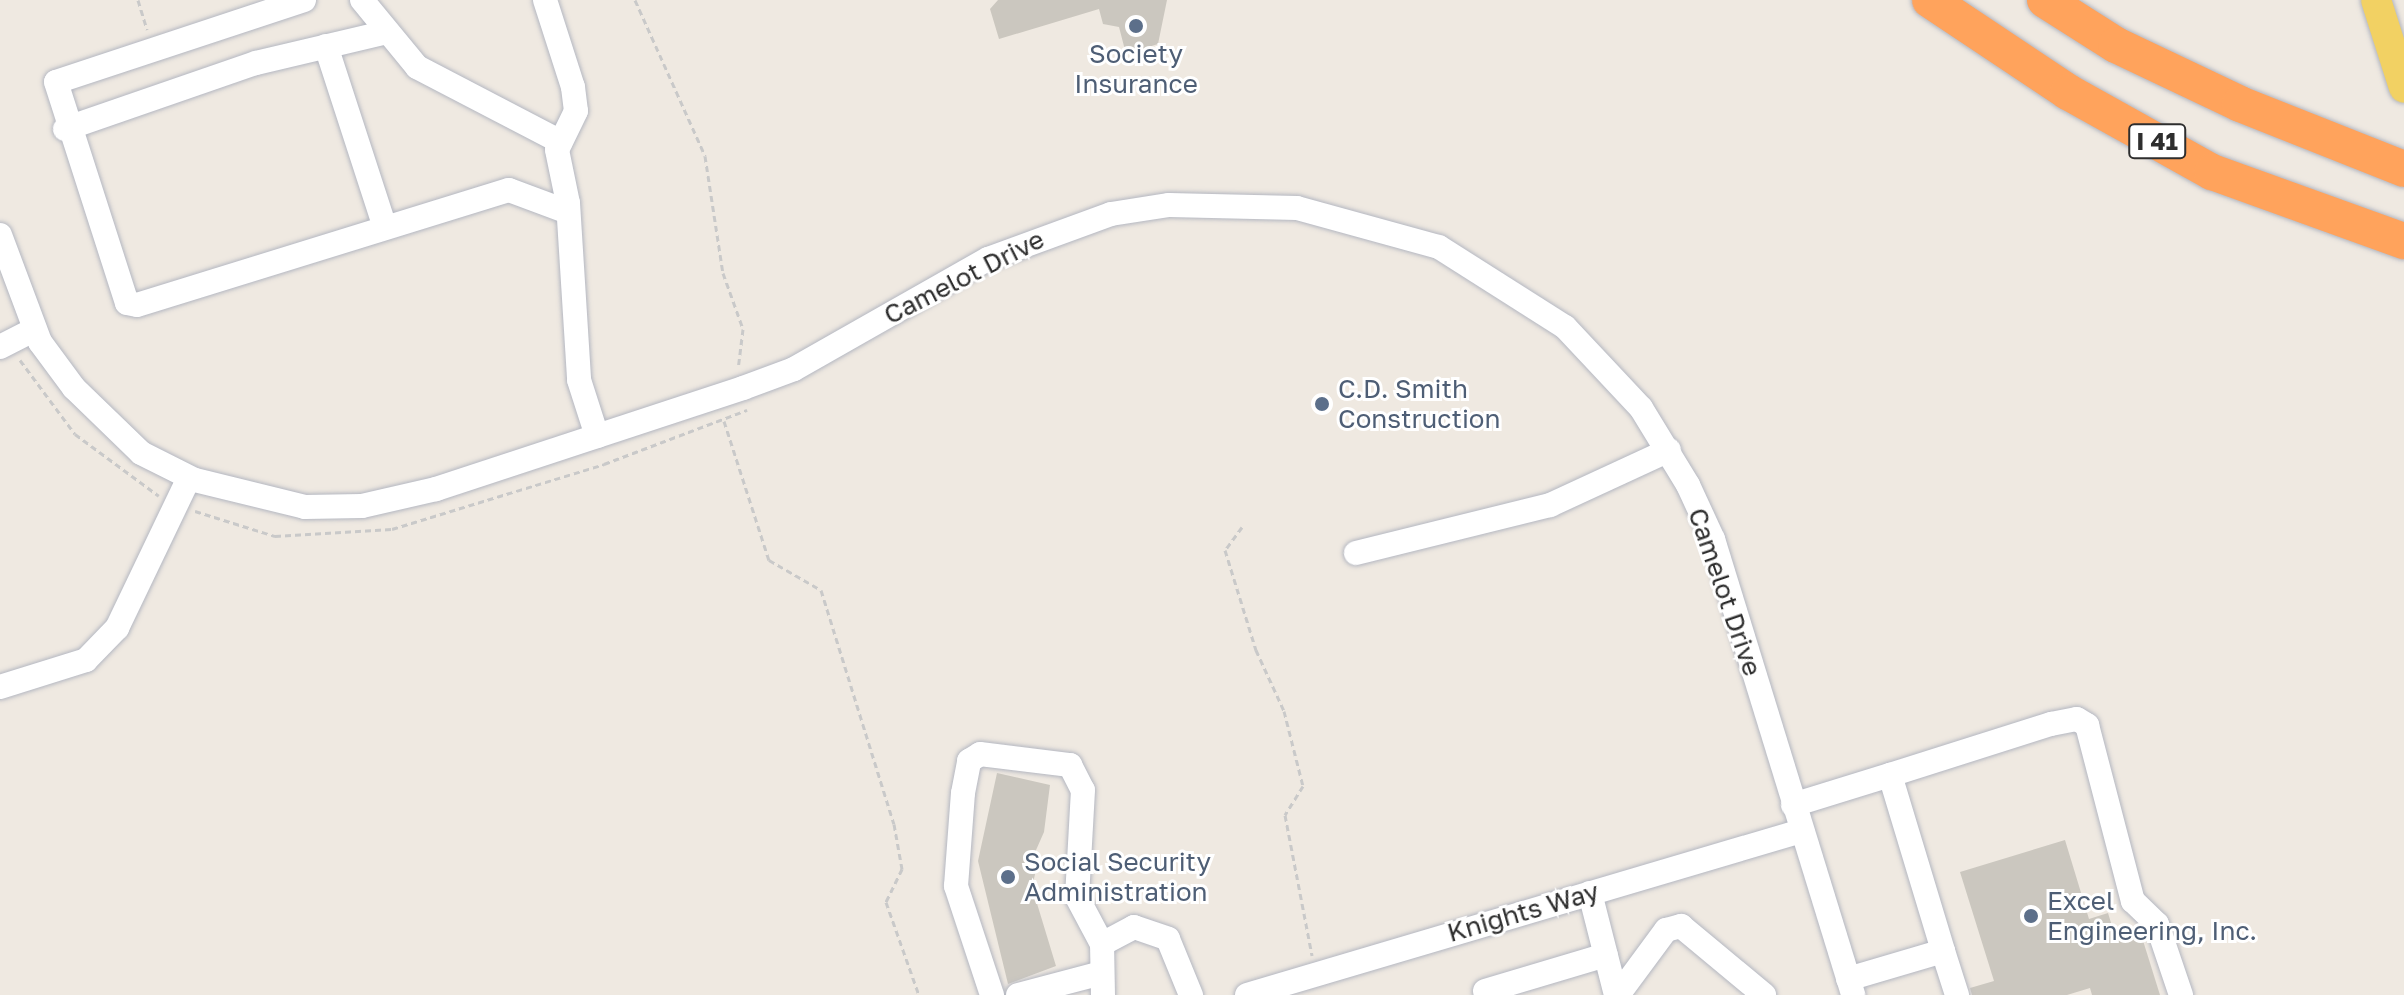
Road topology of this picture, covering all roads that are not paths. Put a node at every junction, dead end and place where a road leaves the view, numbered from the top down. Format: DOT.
graph roads {
  1 [pos="304,0"];
  2 [pos="362,0"];
  3 [pos="545,0"];
  4 [pos="1930,0"];
  5 [pos="2045,0"];
  6 [pos="2063,0"];
  7 [pos="2376,0"];
  8 [pos="383,33"];
  9 [pos="2116,45"];
  10 [pos="326,46"];
  11 [pos="2404,88"];
  12 [pos="65,129"];
  13 [pos="561,142"];
  14 [pos="2404,169"];
  15 [pos="568,212"];
  16 [pos="384,225"];
  17 [pos="0,235"];
  18 [pos="2404,241"];
  19 [pos="35,329"];
  20 [pos="5,344"];
  21 [pos="597,436"];
  22 [pos="1669,450"];
  23 [pos="189,478"];
  24 [pos="1356,553"];
  25 [pos="0,687"];
  26 [pos="1890,775"];
  27 [pos="1793,805"];
  28 [pos="1801,831"];
  29 [pos="1590,893"];
  30 [pos="1102,944"];
  31 [pos="1943,951"];
  32 [pos="1606,955"];
  33 [pos="1100,984"];
  34 [pos="1850,987"];
  35 [pos="1485,991"];
  36 [pos="992,995"];
  37 [pos="1018,995"];
  38 [pos="1191,995"];
  39 [pos="1247,995"];
  40 [pos="1617,995"];
  41 [pos="1764,995"];
  42 [pos="1957,995"];
  43 [pos="2181,995"];
  1 -- 12 [label="street"];
  2 -- 8 [label="street"];
  3 -- 13 [label="street"];
  4 -- 18 [label="highway, I 41"];
  5 -- 9 [label="highway, I 41"];
  6 -- 9 [label="highway"];
  7 -- 11 [label="main road"];
  8 -- 10 [label="street"];
  8 -- 13 [label="street"];
  9 -- 14 [label="highway, I 41"];
  10 -- 12 [label="street"];
  10 -- 16 [label="street"];
  12 -- 16 [label="street"];
  13 -- 15 [label="street"];
  15 -- 16 [label="street"];
  15 -- 21 [label="street"];
  17 -- 19 [label="street, Camelot Drive"];
  19 -- 20 [label="street"];
  19 -- 23 [label="street, Camelot Drive"];
  21 -- 22 [label="street, Camelot Drive"];
  21 -- 23 [label="street, Camelot Drive"];
  22 -- 24 [label="street"];
  22 -- 27 [label="street, Camelot Drive"];
  23 -- 25 [label="street"];
  26 -- 27 [label="street"];
  26 -- 31 [label="street"];
  26 -- 43 [label="street"];
  27 -- 28 [label="street, Camelot Drive"];
  28 -- 29 [label="street, Knights Way"];
  28 -- 34 [label="street, Camelot Drive"];
  29 -- 32 [label="street"];
  29 -- 39 [label="street, Knights Way"];
  30 -- 33 [label="street"];
  30 -- 36 [label="street"];
  30 -- 38 [label="street"];
  31 -- 34 [label="street"];
  31 -- 42 [label="street"];
  32 -- 35 [label="street"];
  32 -- 40 [label="street"];
  33 -- 37 [label="street"];
  40 -- 41 [label="street"];
}
